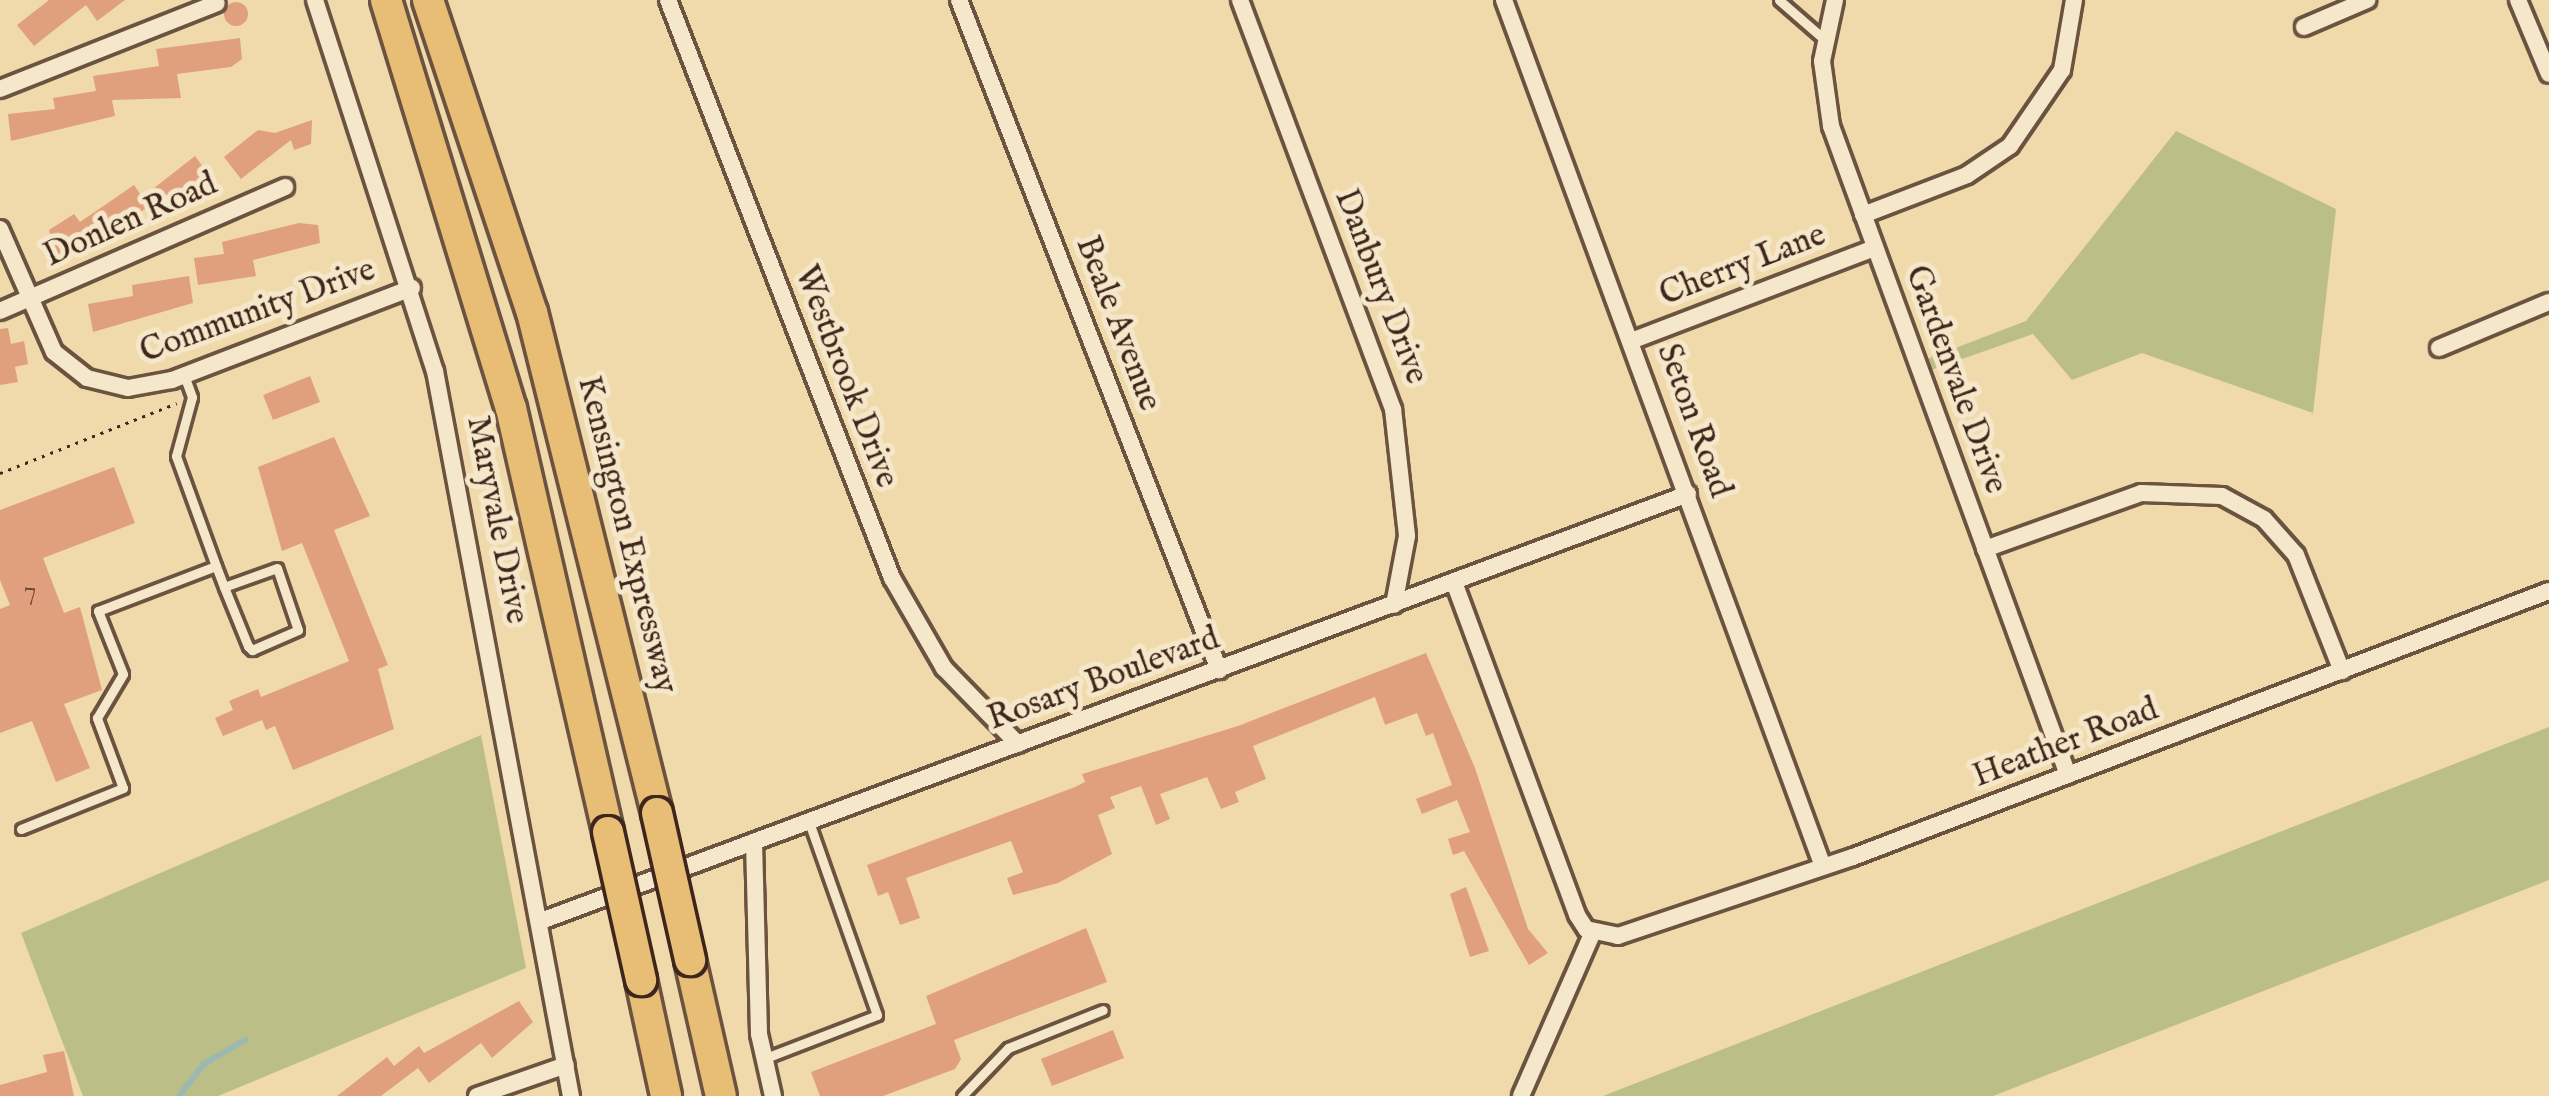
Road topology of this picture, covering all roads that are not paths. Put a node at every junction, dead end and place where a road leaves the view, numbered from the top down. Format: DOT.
graph roads {
  1 [pos="315,0"];
  2 [pos="386,0"];
  3 [pos="428,0"];
  4 [pos="668,0"];
  5 [pos="958,0"];
  6 [pos="1240,0"];
  7 [pos="1504,0"];
  8 [pos="1779,0"];
  9 [pos="1835,0"];
  10 [pos="2074,0"];
  11 [pos="2367,0"];
  12 [pos="2518,0"];
  13 [pos="218,3"];
  14 [pos="2304,27"];
  15 [pos="1825,40"];
  16 [pos="2549,74"];
  17 [pos="0,89"];
  18 [pos="285,187"];
  19 [pos="1863,215"];
  20 [pos="0,229"];
  21 [pos="1875,248"];
  22 [pos="412,288"];
  23 [pos="28,299"];
  24 [pos="2549,302"];
  25 [pos="0,311"];
  26 [pos="1631,340"];
  27 [pos="2439,348"];
  28 [pos="184,375"];
  29 [pos="1688,494"];
  30 [pos="1985,549"];
  31 [pos="216,566"];
  32 [pos="1454,582"];
  33 [pos="224,587"];
  34 [pos="2549,591"];
  35 [pos="1394,605"];
  36 [pos="1219,670"];
  37 [pos="2342,671"];
  38 [pos="1018,744"];
  39 [pos="2068,775"];
  40 [pos="809,822"];
  41 [pos="21,829"];
  42 [pos="754,842"];
  43 [pos="1822,864"];
  44 [pos="542,921"];
  45 [pos="1596,933"];
  46 [pos="1103,1010"];
  47 [pos="763,1058"];
  48 [pos="566,1065"];
  49 [pos="477,1096"];
  50 [pos="571,1096"];
  51 [pos="666,1096"];
  52 [pos="721,1096"];
  53 [pos="773,1096"];
  54 [pos="962,1096"];
  55 [pos="1521,1096"];
  1 -- 22 [label="street, Maryvale Drive"];
  2 -- 51 [label="highway, bridge"];
  3 -- 52 [label="highway, Kensington Expressway, bridge"];
  4 -- 38 [label="street, Westbrook Drive"];
  5 -- 36 [label="street, Beale Avenue"];
  6 -- 35 [label="street, Danbury Drive"];
  7 -- 26 [label="street, Seton Road"];
  8 -- 15 [label="lane"];
  9 -- 15 [label="street, Gardenvale Drive"];
  10 -- 19 [label="street, Cherry Lane"];
  11 -- 14 [label="street"];
  12 -- 16 [label="street"];
  13 -- 17 [label="street"];
  15 -- 19 [label="street, Gardenvale Drive"];
  18 -- 23 [label="street, Donlen Road"];
  19 -- 21 [label="street, Gardenvale Drive"];
  20 -- 23 [label="street, Community Drive"];
  21 -- 26 [label="street, Cherry Lane"];
  21 -- 30 [label="street, Gardenvale Drive"];
  22 -- 28 [label="street, Community Drive"];
  22 -- 44 [label="street, Maryvale Drive"];
  23 -- 25 [label="street, Donlen Road"];
  23 -- 28 [label="street, Community Drive"];
  24 -- 27 [label="street"];
  26 -- 29 [label="street, Seton Road"];
  28 -- 31 [label="lane"];
  29 -- 32 [label="street, Rosary Boulevard"];
  29 -- 43 [label="street, Seton Road"];
  30 -- 37 [label="street"];
  30 -- 39 [label="street, Gardenvale Drive"];
  31 -- 33 [label="lane"];
  31 -- 41 [label="lane"];
  32 -- 35 [label="street, Rosary Boulevard"];
  32 -- 45 [label="street"];
  33 -- 33 [label="lane"];
  34 -- 37 [label="street, Heather Road"];
  35 -- 36 [label="street, Rosary Boulevard"];
  36 -- 38 [label="street, Rosary Boulevard"];
  37 -- 39 [label="street, Heather Road"];
  38 -- 40 [label="street, Rosary Boulevard"];
  39 -- 43 [label="street, Heather Road"];
  40 -- 42 [label="street, Rosary Boulevard"];
  40 -- 47 [label="lane"];
  42 -- 44 [label="street, Rosary Boulevard"];
  42 -- 47 [label="street"];
  43 -- 45 [label="street, Heather Road"];
  44 -- 48 [label="street, Maryvale Drive"];
  45 -- 55 [label="street"];
  46 -- 54 [label="lane"];
  47 -- 53 [label="street"];
  48 -- 49 [label="street"];
  48 -- 50 [label="street, Maryvale Drive"];
}
